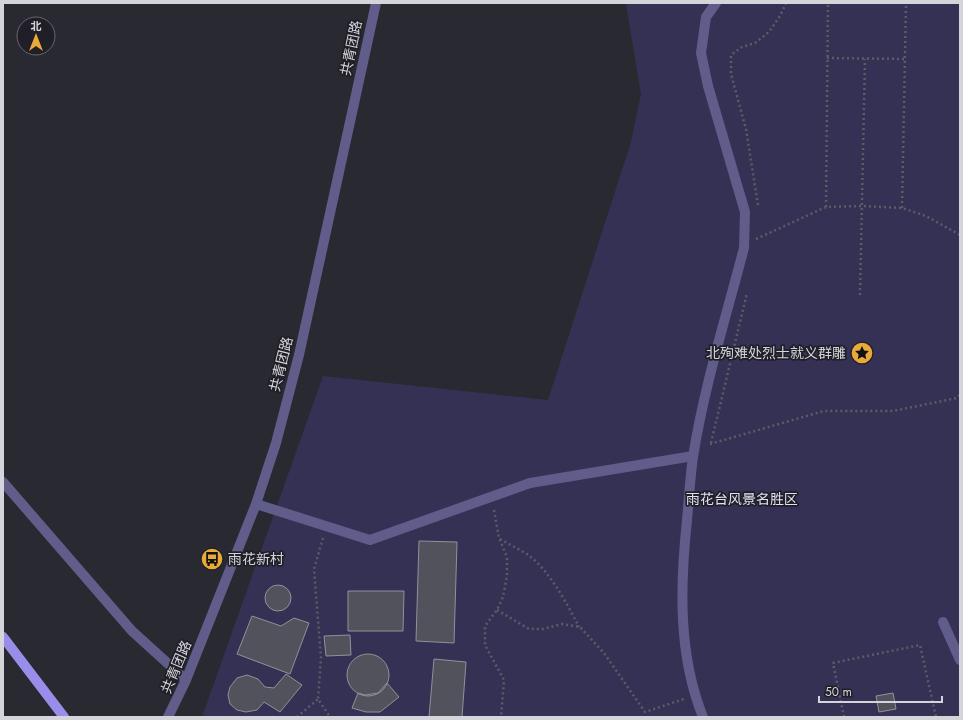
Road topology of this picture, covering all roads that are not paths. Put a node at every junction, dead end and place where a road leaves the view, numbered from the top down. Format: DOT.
graph roads {
  1 [pos="376,3"];
  2 [pos="716,3"];
  3 [pos="693,456"];
  4 [pos="3,482"];
  5 [pos="256,504"];
  6 [pos="943,622"];
  7 [pos="3,637"];
  8 [pos="960,660"];
  9 [pos="186,680"];
  10 [pos="64,717"];
  11 [pos="168,717"];
  12 [pos="703,717"];
  1 -- 5 [label="street, 共青团路"];
  2 -- 3 [label="street"];
  3 -- 5 [label="street"];
  3 -- 12 [label="street"];
  4 -- 9 [label="street"];
  5 -- 9 [label="street, 共青团路"];
  6 -- 8 [label="street"];
  7 -- 10 [label="main road"];
  9 -- 11 [label="street, 共青团路"];
}
